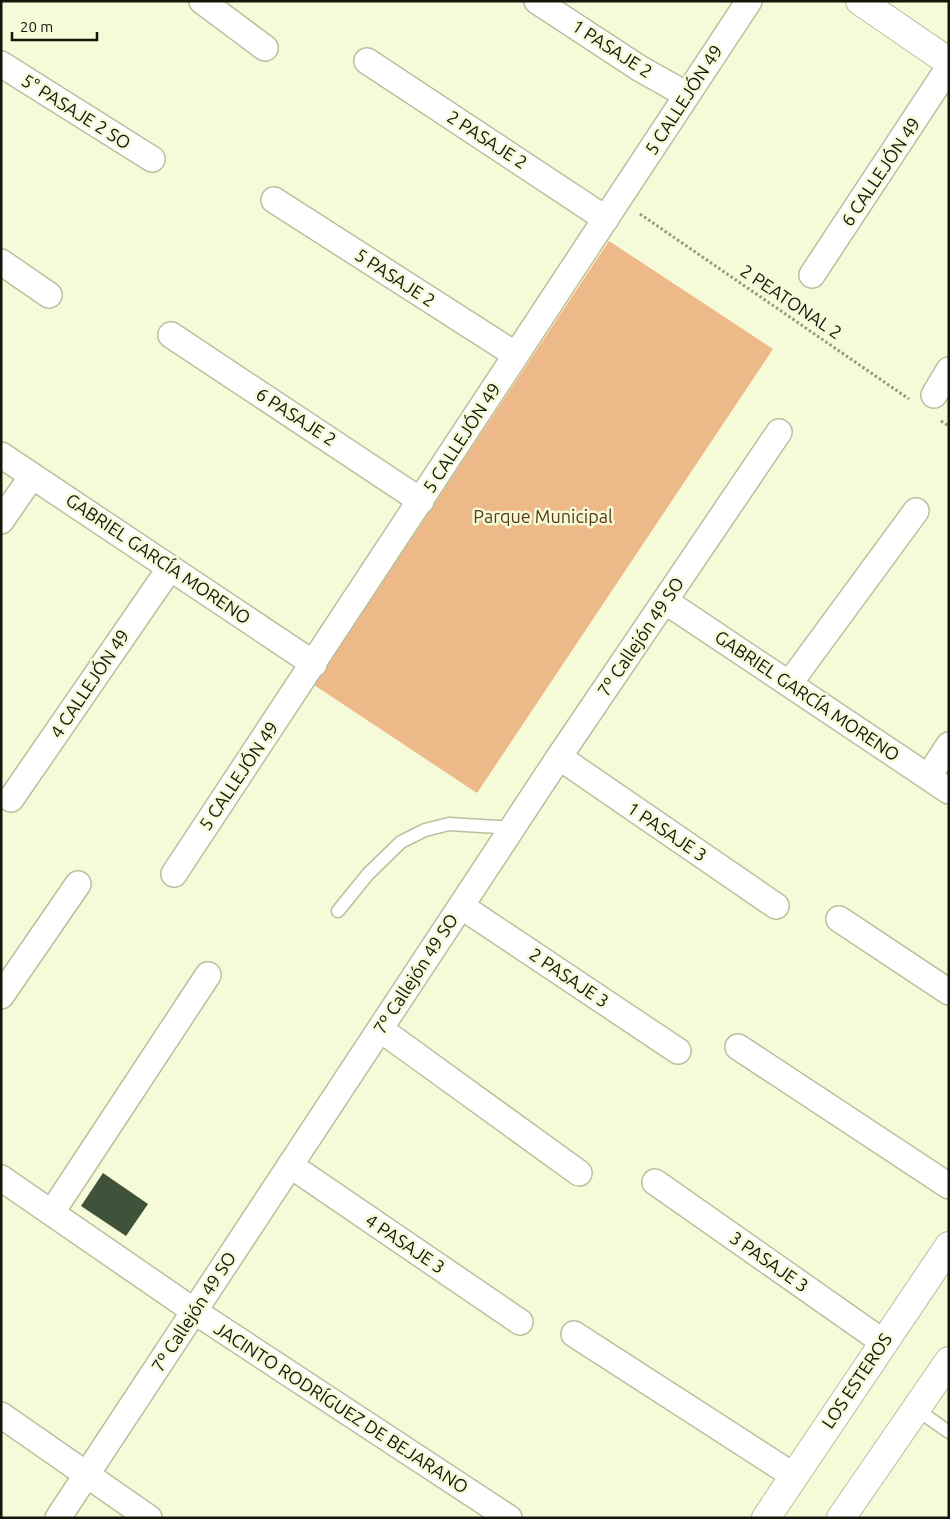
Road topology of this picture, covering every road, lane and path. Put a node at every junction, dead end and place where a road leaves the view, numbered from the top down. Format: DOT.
graph roads {
  1 [pos="202,1"];
  2 [pos="538,1"];
  3 [pos="749,1"];
  4 [pos="860,1"];
  5 [pos="264,48"];
  6 [pos="367,61"];
  7 [pos="949,62"];
  8 [pos="1,64"];
  9 [pos="949,67"];
  10 [pos="687,95"];
  11 [pos="152,159"];
  12 [pos="274,200"];
  13 [pos="612,209"];
  14 [pos="1,262"];
  15 [pos="812,275"];
  16 [pos="49,295"];
  17 [pos="171,335"];
  18 [pos="516,356"];
  19 [pos="949,370"];
  20 [pos="928,405"];
  21 [pos="949,426"];
  22 [pos="779,432"];
  23 [pos="1,455"];
  24 [pos="32,476"];
  25 [pos="421,501"];
  26 [pos="916,511"];
  27 [pos="1,521"];
  28 [pos="170,568"];
  29 [pos="665,601"];
  30 [pos="314,664"];
  31 [pos="789,684"];
  32 [pos="949,745"];
  33 [pos="559,758"];
  34 [pos="928,777"];
  35 [pos="949,791"];
  36 [pos="11,799"];
  37 [pos="513,828"];
  38 [pos="174,874"];
  39 [pos="78,884"];
  40 [pos="461,906"];
  41 [pos="776,906"];
  42 [pos="338,911"];
  43 [pos="839,919"];
  44 [pos="208,975"];
  45 [pos="949,992"];
  46 [pos="1,996"];
  47 [pos="380,1029"];
  48 [pos="738,1047"];
  49 [pos="678,1051"];
  50 [pos="290,1165"];
  51 [pos="578,1173"];
  52 [pos="1,1178"];
  53 [pos="655,1182"];
  54 [pos="949,1186"];
  55 [pos="52,1212"];
  56 [pos="949,1246"];
  57 [pos="194,1311"];
  58 [pos="520,1322"];
  59 [pos="574,1334"];
  60 [pos="883,1342"];
  61 [pos="949,1361"];
  62 [pos="916,1409"];
  63 [pos="1,1415"];
  64 [pos="949,1432"];
  65 [pos="87,1475"];
  66 [pos="794,1476"];
  67 [pos="58,1518"];
  68 [pos="150,1518"];
  69 [pos="509,1518"];
  70 [pos="766,1518"];
  71 [pos="841,1518"];
  1 -- 5 [label="street"];
  2 -- 10 [label="street, 1 PASAJE 2"];
  3 -- 10 [label="street, 5 CALLEJÓN 49"];
  4 -- 7 [label="street"];
  6 -- 13 [label="street, 2 PASAJE 2"];
  8 -- 11 [label="street, 5° PASAJE 2 SO"];
  9 -- 15 [label="street, 6 CALLEJÓN 49"];
  10 -- 13 [label="street, 5 CALLEJÓN 49"];
  12 -- 18 [label="street, 5 PASAJE 2"];
  13 -- 18 [label="street, 5 CALLEJÓN 49"];
  13 -- 20 [label="path, 2 PEATONAL 2"];
  14 -- 16 [label="street"];
  17 -- 25 [label="street, 6 PASAJE 2"];
  18 -- 25 [label="street, 5 CALLEJÓN 49"];
  19 -- 20 [label="street"];
  20 -- 21 [label="path, 2 PEATONAL 2"];
  22 -- 29 [label="street, 7º Callejón 49 SO"];
  23 -- 24 [label="street, GABRIEL GARCÍA MORENO"];
  24 -- 27 [label="street"];
  24 -- 28 [label="street, GABRIEL GARCÍA MORENO"];
  25 -- 30 [label="street, 5 CALLEJÓN 49"];
  26 -- 31 [label="street"];
  28 -- 30 [label="street, GABRIEL GARCÍA MORENO"];
  28 -- 36 [label="street, 4 CALLEJÓN 49"];
  29 -- 31 [label="street, GABRIEL GARCÍA MORENO"];
  29 -- 33 [label="street, 7º Callejón 49 SO"];
  30 -- 38 [label="street, 5 CALLEJÓN 49"];
  31 -- 34 [label="street, GABRIEL GARCÍA MORENO"];
  32 -- 34 [label="street"];
  33 -- 37 [label="street, 7º Callejón 49 SO"];
  33 -- 41 [label="street, 1 PASAJE 3"];
  34 -- 35 [label="street, GABRIEL GARCÍA MORENO"];
  37 -- 40 [label="street, 7º Callejón 49 SO"];
  37 -- 42 [label="lane"];
  39 -- 46 [label="street"];
  40 -- 47 [label="street, 7º Callejón 49 SO"];
  40 -- 49 [label="street, 2 PASAJE 3"];
  43 -- 45 [label="street"];
  44 -- 55 [label="street"];
  47 -- 50 [label="street, 7º Callejón 49 SO"];
  47 -- 51 [label="street"];
  48 -- 54 [label="street"];
  50 -- 57 [label="street, 7º Callejón 49 SO"];
  50 -- 58 [label="street, 4 PASAJE 3"];
  52 -- 55 [label="street, JACINTO RODRÍGUEZ DE BEJARANO"];
  53 -- 60 [label="street, 3 PASAJE 3"];
  55 -- 57 [label="street, JACINTO RODRÍGUEZ DE BEJARANO"];
  56 -- 60 [label="street, LOS ESTEROS"];
  57 -- 65 [label="street, 7º Callejón 49 SO"];
  57 -- 69 [label="street, JACINTO RODRÍGUEZ DE BEJARANO"];
  59 -- 66 [label="street"];
  60 -- 66 [label="street, LOS ESTEROS"];
  61 -- 62 [label="street"];
  62 -- 64 [label="lane"];
  62 -- 71 [label="street"];
  63 -- 65 [label="street"];
  65 -- 67 [label="street, 7º Callejón 49 SO"];
  65 -- 68 [label="street"];
  66 -- 70 [label="street, LOS ESTEROS"];
}
